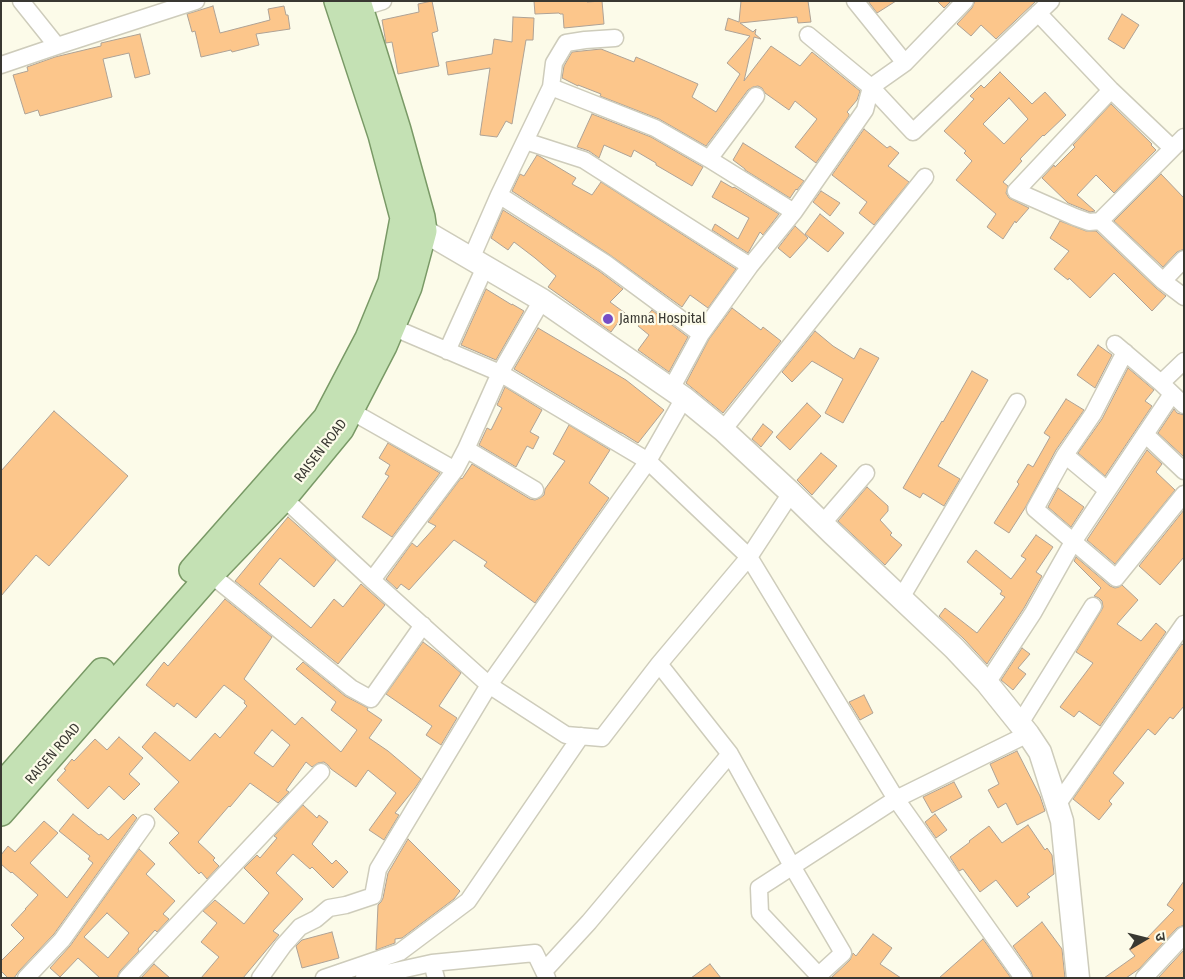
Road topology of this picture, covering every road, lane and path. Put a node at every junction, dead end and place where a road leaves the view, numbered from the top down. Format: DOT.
graph roads {
  1 [pos="21,1"];
  2 [pos="196,1"];
  3 [pos="855,1"];
  4 [pos="965,1"];
  5 [pos="1051,1"];
  6 [pos="356,5"];
  7 [pos="1038,13"];
  8 [pos="808,35"];
  9 [pos="615,38"];
  10 [pos="57,46"];
  11 [pos="905,63"];
  12 [pos="1,65"];
  13 [pos="550,87"];
  14 [pos="871,87"];
  15 [pos="1111,90"];
  16 [pos="756,96"];
  17 [pos="1184,136"];
  18 [pos="525,141"];
  19 [pos="1172,148"];
  20 [pos="709,159"];
  21 [pos="924,177"];
  22 [pos="499,195"];
  23 [pos="794,212"];
  24 [pos="1100,221"];
  25 [pos="413,227"];
  26 [pos="1184,259"];
  27 [pos="478,263"];
  28 [pos="750,266"];
  29 [pos="1163,280"];
  30 [pos="1184,297"];
  31 [pos="542,300"];
  32 [pos="392,327"];
  33 [pos="701,334"];
  34 [pos="446,351"];
  35 [pos="1184,361"];
  36 [pos="500,373"];
  37 [pos="678,394"];
  38 [pos="1172,394"];
  39 [pos="1017,402"];
  40 [pos="351,411"];
  41 [pos="723,430"];
  42 [pos="1145,434"];
  43 [pos="466,449"];
  44 [pos="1065,455"];
  45 [pos="648,461"];
  46 [pos="455,470"];
  47 [pos="1184,471"];
  48 [pos="866,473"];
  49 [pos="535,490"];
  50 [pos="1107,490"];
  51 [pos="276,491"];
  52 [pos="791,493"];
  53 [pos="1184,494"];
  54 [pos="822,524"];
  55 [pos="1073,542"];
  56 [pos="749,558"];
  57 [pos="204,569"];
  58 [pos="372,580"];
  59 [pos="901,598"];
  60 [pos="1093,606"];
  61 [pos="423,625"];
  62 [pos="1181,634"];
  63 [pos="659,664"];
  64 [pos="987,683"];
  65 [pos="489,685"];
  66 [pos="1024,729"];
  67 [pos="581,736"];
  68 [pos="730,754"];
  69 [pos="321,772"];
  70 [pos="1,786"];
  71 [pos="896,799"];
  72 [pos="1058,804"];
  73 [pos="1,813"];
  74 [pos="146,823"];
  75 [pos="792,866"];
  76 [pos="1184,935"];
  77 [pos="434,970"];
  78 [pos="546,975"];
  79 [pos="820,976"];
  80 [pos="368,977"];
  81 [pos="26,978"];
  82 [pos="127,978"];
  83 [pos="260,978"];
  84 [pos="324,978"];
  85 [pos="1023,978"];
  86 [pos="1078,978"];
  87 [pos="1144,978"];
  1 -- 10 [label="street"];
  2 -- 10 [label="street"];
  3 -- 11 [label="street"];
  4 -- 11 [label="street"];
  5 -- 7 [label="street"];
  6 -- 25 [label="main road, RAISEN ROAD"];
  7 -- 14 [label="street"];
  7 -- 15 [label="street"];
  8 -- 14 [label="street"];
  9 -- 13 [label="street"];
  10 -- 12 [label="street"];
  11 -- 14 [label="street"];
  13 -- 18 [label="street"];
  13 -- 20 [label="street"];
  14 -- 23 [label="street"];
  15 -- 19 [label="street"];
  15 -- 24 [label="street"];
  16 -- 20 [label="street"];
  17 -- 19 [label="street"];
  18 -- 22 [label="street"];
  18 -- 28 [label="street"];
  19 -- 24 [label="street"];
  20 -- 23 [label="street"];
  21 -- 41 [label="street"];
  22 -- 27 [label="street"];
  22 -- 33 [label="street"];
  23 -- 28 [label="street"];
  24 -- 29 [label="street"];
  25 -- 27 [label="street"];
  25 -- 32 [label="main road, RAISEN ROAD"];
  25 -- 51 [label="main road, RAISEN ROAD"];
  26 -- 29 [label="street"];
  27 -- 31 [label="street"];
  27 -- 34 [label="street"];
  28 -- 33 [label="street"];
  29 -- 30 [label="street"];
  31 -- 36 [label="street"];
  31 -- 37 [label="street"];
  32 -- 34 [label="street"];
  32 -- 40 [label="main road, RAISEN ROAD"];
  33 -- 37 [label="street"];
  34 -- 36 [label="street"];
  35 -- 38 [label="street"];
  36 -- 43 [label="street"];
  36 -- 45 [label="street"];
  37 -- 41 [label="street"];
  37 -- 45 [label="street"];
  38 -- 42 [label="street"];
  38 -- 44 [label="street"];
  39 -- 59 [label="street"];
  40 -- 46 [label="street"];
  40 -- 51 [label="main road, RAISEN ROAD"];
  41 -- 52 [label="street"];
  42 -- 47 [label="street"];
  42 -- 50 [label="street"];
  43 -- 46 [label="street"];
  43 -- 49 [label="street"];
  44 -- 50 [label="street"];
  44 -- 55 [label="street"];
  45 -- 56 [label="street"];
  45 -- 65 [label="street"];
  46 -- 58 [label="street"];
  48 -- 54 [label="street"];
  50 -- 55 [label="street"];
  51 -- 57 [label="main road, RAISEN ROAD"];
  51 -- 58 [label="street"];
  52 -- 54 [label="street"];
  52 -- 56 [label="street"];
  53 -- 55 [label="street"];
  54 -- 59 [label="street"];
  55 -- 64 [label="street"];
  56 -- 63 [label="street"];
  56 -- 71 [label="street"];
  57 -- 61 [label="street"];
  57 -- 70 [label="main road, RAISEN ROAD"];
  57 -- 73 [label="main road, RAISEN ROAD"];
  58 -- 61 [label="street"];
  59 -- 64 [label="street"];
  60 -- 66 [label="street"];
  61 -- 65 [label="street"];
  62 -- 72 [label="street"];
  63 -- 67 [label="street"];
  63 -- 68 [label="street"];
  64 -- 66 [label="street"];
  65 -- 67 [label="street"];
  65 -- 83 [label="street"];
  66 -- 71 [label="street"];
  66 -- 72 [label="street"];
  67 -- 84 [label="street"];
  68 -- 75 [label="street"];
  68 -- 78 [label="street"];
  69 -- 82 [label="street"];
  71 -- 75 [label="street"];
  71 -- 85 [label="street"];
  72 -- 86 [label="street"];
  74 -- 81 [label="street"];
  75 -- 79 [label="street"];
  75 -- 79 [label="street"];
  76 -- 87 [label="street"];
  77 -- 78 [label="street"];
  77 -- 80 [label="street"];
}
